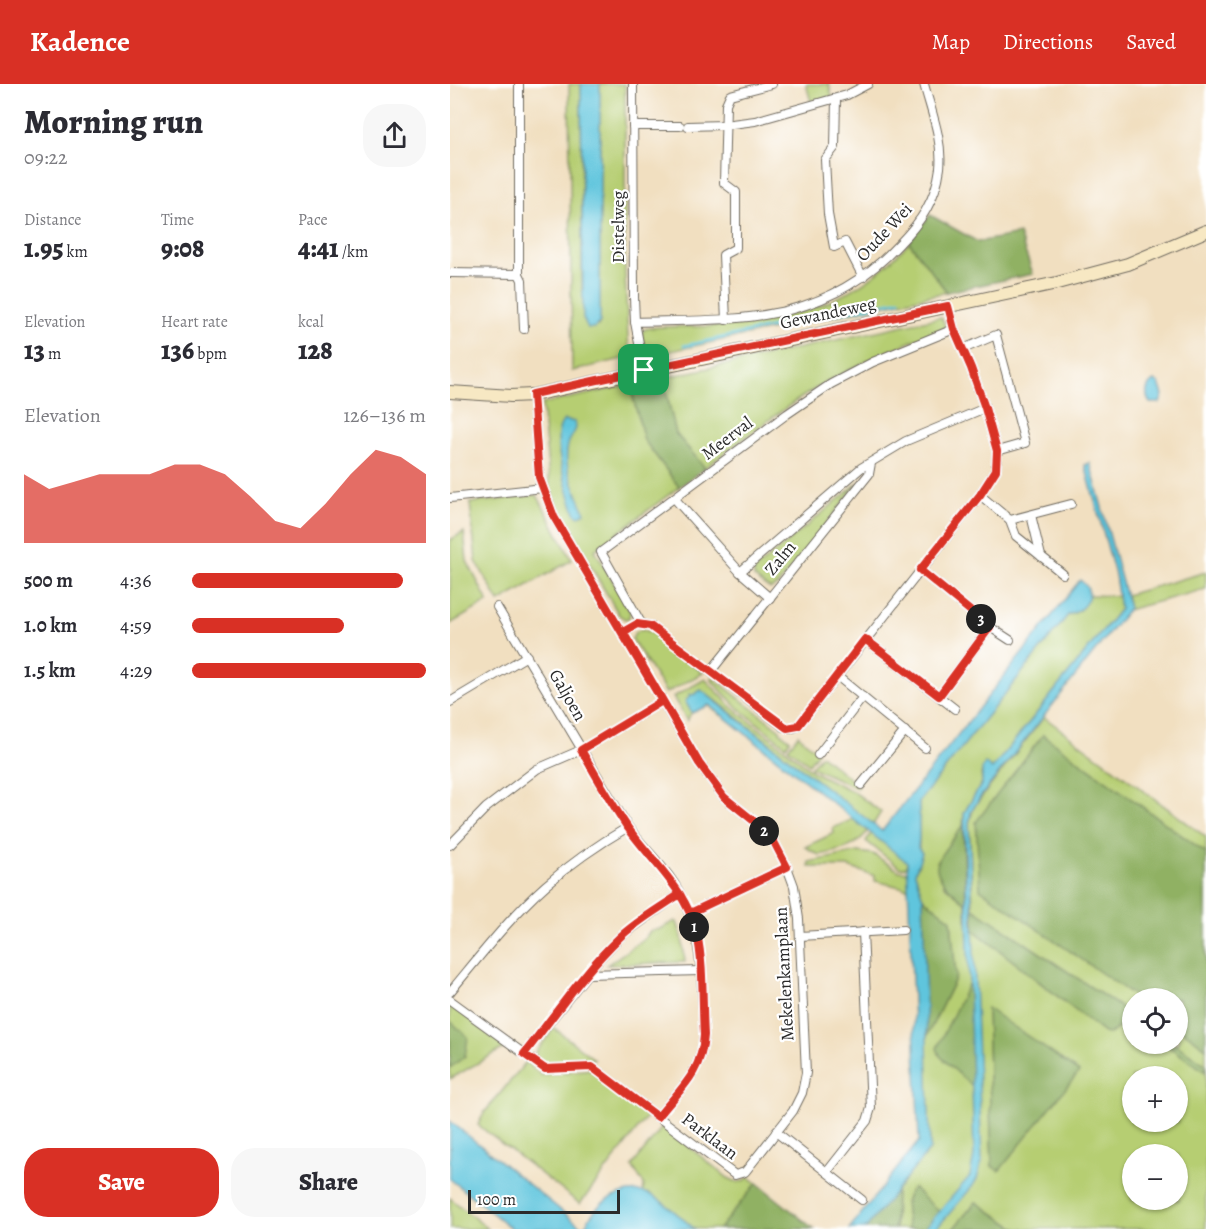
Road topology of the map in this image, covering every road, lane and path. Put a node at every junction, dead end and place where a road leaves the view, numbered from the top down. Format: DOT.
graph roads {
  1 [pos="519,84"];
  2 [pos="633,84"];
  3 [pos="772,84"];
  4 [pos="868,84"];
  5 [pos="924,84"];
  6 [pos="745,87"];
  7 [pos="836,99"];
  8 [pos="633,126"];
  9 [pos="724,126"];
  10 [pos="1206,231"];
  11 [pos="450,273"];
  12 [pos="519,274"];
  13 [pos="863,277"];
  14 [pos="948,306"];
  15 [pos="726,320"];
  16 [pos="635,322"];
  17 [pos="524,329"];
  18 [pos="954,329"];
  19 [pos="963,349"];
  20 [pos="644,370"];
  21 [pos="450,392"];
  22 [pos="533,394"];
  23 [pos="985,408"];
  24 [pos="997,451"];
  25 [pos="871,463"];
  26 [pos="543,488"];
  27 [pos="980,495"];
  28 [pos="450,498"];
  29 [pos="674,498"];
  30 [pos="1071,504"];
  31 [pos="1031,515"];
  32 [pos="1010,520"];
  33 [pos="1041,556"];
  34 [pos="920,570"];
  35 [pos="740,572"];
  36 [pos="1062,574"];
  37 [pos="770,598"];
  38 [pos="497,607"];
  39 [pos="641,623"];
  40 [pos="990,627"];
  41 [pos="623,632"];
  42 [pos="865,639"];
  43 [pos="1010,640"];
  44 [pos="526,656"];
  45 [pos="711,671"];
  46 [pos="837,676"];
  47 [pos="939,696"];
  48 [pos="863,697"];
  49 [pos="662,701"];
  50 [pos="450,702"];
  51 [pos="955,709"];
  52 [pos="905,731"];
  53 [pos="925,748"];
  54 [pos="581,750"];
  55 [pos="818,755"];
  56 [pos="861,785"];
  57 [pos="628,827"];
  58 [pos="450,845"];
  59 [pos="787,867"];
  60 [pos="680,894"];
  61 [pos="690,913"];
  62 [pos="903,930"];
  63 [pos="863,932"];
  64 [pos="800,936"];
  65 [pos="700,971"];
  66 [pos="587,974"];
  67 [pos="450,992"];
  68 [pos="450,1000"];
  69 [pos="524,1054"];
  70 [pos="658,1117"];
  71 [pos="776,1132"];
  72 [pos="827,1172"];
  73 [pos="739,1175"];
  74 [pos="862,1200"];
  1 -- 12 [label="street"];
  2 -- 8 [label="street, Distelweg"];
  3 -- 6 [label="street"];
  4 -- 7 [label="street"];
  5 -- 13 [label="street, Oude Wei"];
  6 -- 9 [label="street"];
  7 -- 9 [label="street"];
  7 -- 13 [label="street"];
  8 -- 9 [label="street"];
  8 -- 16 [label="street, Distelweg"];
  9 -- 15 [label="street"];
  10 -- 14 [label="street, Gewandeweg"];
  11 -- 12 [label="street"];
  12 -- 17 [label="street"];
  13 -- 15 [label="street, Oude Wei"];
  14 -- 18 [label="street"];
  14 -- 20 [label="street, Gewandeweg"];
  15 -- 16 [label="street, Oude Wei"];
  16 -- 20 [label="street, Distelweg"];
  18 -- 19 [label="street"];
  18 -- 29 [label="street, Meerval"];
  19 -- 23 [label="street"];
  19 -- 24 [label="street"];
  20 -- 22 [label="street, Gewandeweg"];
  21 -- 22 [label="street, Gewandeweg"];
  22 -- 26 [label="street, Mekelenkamplaan"];
  23 -- 24 [label="street"];
  23 -- 25 [label="street, Zalm"];
  24 -- 27 [label="street"];
  25 -- 35 [label="street, Zalm"];
  25 -- 37 [label="street, Zalm"];
  26 -- 28 [label="street"];
  26 -- 41 [label="street, Mekelenkamplaan"];
  27 -- 32 [label="street"];
  27 -- 34 [label="street"];
  29 -- 35 [label="street"];
  29 -- 39 [label="street, Meerval"];
  30 -- 31 [label="street"];
  31 -- 32 [label="street"];
  31 -- 33 [label="street"];
  32 -- 33 [label="street"];
  33 -- 36 [label="street"];
  34 -- 40 [label="street"];
  34 -- 42 [label="street"];
  35 -- 37 [label="street"];
  37 -- 45 [label="street, Zalm"];
  38 -- 44 [label="street, Galjoen"];
  39 -- 41 [label="street"];
  39 -- 45 [label="street"];
  40 -- 43 [label="street"];
  40 -- 47 [label="street"];
  41 -- 49 [label="street, Mekelenkamplaan"];
  42 -- 46 [label="street"];
  42 -- 47 [label="street"];
  44 -- 50 [label="street"];
  44 -- 54 [label="street, Galjoen"];
  45 -- 46 [label="street"];
  46 -- 48 [label="street"];
  47 -- 51 [label="street"];
  48 -- 52 [label="street"];
  48 -- 55 [label="street"];
  49 -- 54 [label="street"];
  49 -- 59 [label="street, Mekelenkamplaan"];
  52 -- 53 [label="street"];
  52 -- 56 [label="street"];
  54 -- 57 [label="street, Galjoen"];
  54 -- 58 [label="street"];
  57 -- 60 [label="street, Galjoen"];
  57 -- 67 [label="street"];
  59 -- 61 [label="street"];
  59 -- 64 [label="street, Mekelenkamplaan"];
  60 -- 61 [label="street, Galjoen"];
  60 -- 66 [label="street"];
  61 -- 65 [label="street, Galjoen"];
  62 -- 63 [label="street"];
  63 -- 64 [label="street"];
  63 -- 72 [label="street"];
  64 -- 71 [label="street, Mekelenkamplaan"];
  65 -- 66 [label="street"];
  65 -- 70 [label="street, Galjoen"];
  66 -- 69 [label="street"];
  68 -- 69 [label="street, Parklaan"];
  69 -- 70 [label="street, Parklaan"];
  70 -- 73 [label="street, Parklaan"];
  71 -- 72 [label="street"];
  71 -- 73 [label="street, Mekelenkamplaan"];
  72 -- 74 [label="street"];
}
